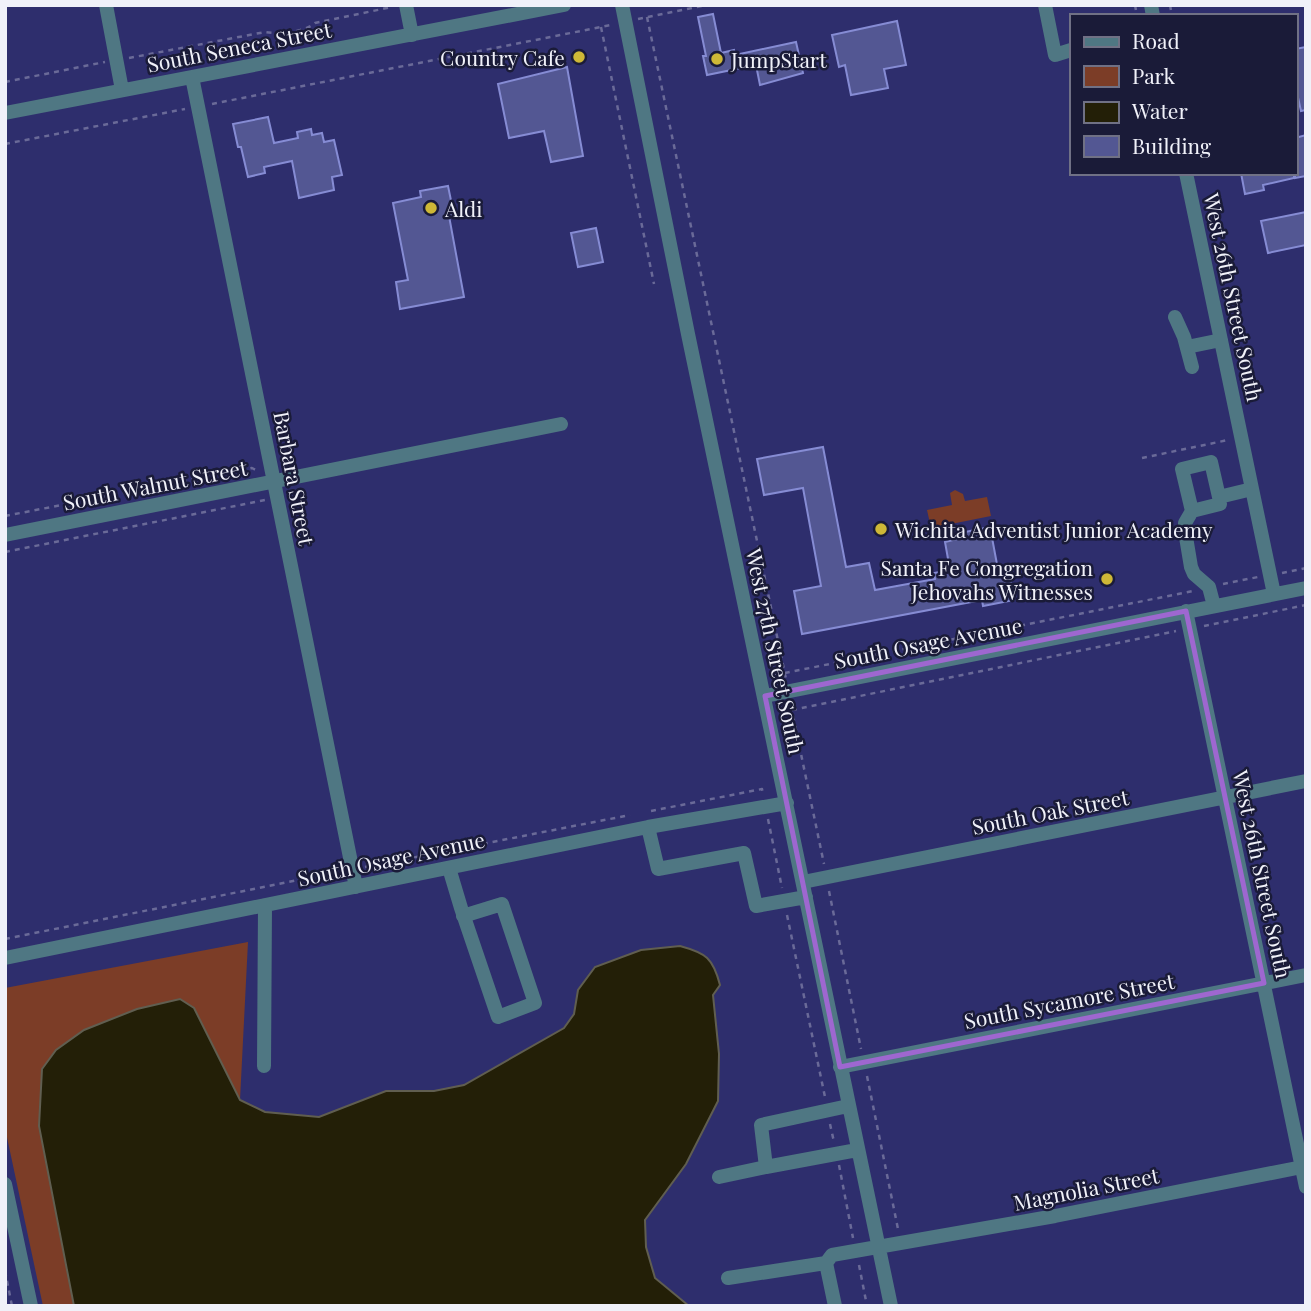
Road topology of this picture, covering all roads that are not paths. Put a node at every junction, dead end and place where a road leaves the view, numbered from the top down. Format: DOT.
graph roads {
  1 [pos="106,5"];
  2 [pos="564,5"];
  3 [pos="622,5"];
  4 [pos="1045,5"];
  5 [pos="401,6"];
  6 [pos="412,34"];
  7 [pos="1070,50"];
  8 [pos="192,77"];
  9 [pos="122,90"];
  10 [pos="5,113"];
  11 [pos="1186,175"];
  12 [pos="1175,317"];
  13 [pos="1221,340"];
  14 [pos="1187,347"];
  15 [pos="1192,367"];
  16 [pos="561,424"];
  17 [pos="274,481"];
  18 [pos="1252,489"];
  19 [pos="1219,497"];
  20 [pos="1192,511"];
  21 [pos="5,535"];
  22 [pos="1306,588"];
  23 [pos="1273,594"];
  24 [pos="1214,606"];
  25 [pos="1186,611"];
  26 [pos="765,696"];
  27 [pos="1306,780"];
  28 [pos="1225,797"];
  29 [pos="787,803"];
  30 [pos="648,827"];
  31 [pos="449,868"];
  32 [pos="356,887"];
  33 [pos="804,889"];
  34 [pos="265,905"];
  35 [pos="463,916"];
  36 [pos="5,958"];
  37 [pos="1306,975"];
  38 [pos="1264,983"];
  39 [pos="264,1066"];
  40 [pos="840,1067"];
  41 [pos="848,1106"];
  42 [pos="857,1150"];
  43 [pos="766,1167"];
  44 [pos="1302,1167"];
  45 [pos="719,1177"];
  46 [pos="1306,1187"];
  47 [pos="6,1193"];
  48 [pos="877,1247"];
  49 [pos="827,1263"];
  50 [pos="728,1278"];
  51 [pos="32,1306"];
  52 [pos="835,1306"];
  53 [pos="891,1306"];
  1 -- 9 [label="street"];
  2 -- 6 [label="street, South Seneca Street"];
  3 -- 26 [label="street, West 27th Street South"];
  4 -- 7 [label="street"];
  5 -- 6 [label="street"];
  6 -- 8 [label="street, South Seneca Street"];
  8 -- 9 [label="street, South Seneca Street"];
  8 -- 17 [label="street, Barbara Street"];
  9 -- 10 [label="street, South Seneca Street"];
  11 -- 13 [label="street, West 26th Street South"];
  12 -- 14 [label="street"];
  13 -- 14 [label="street"];
  13 -- 18 [label="street, West 26th Street South"];
  14 -- 15 [label="street"];
  16 -- 17 [label="street, South Walnut Street"];
  17 -- 21 [label="street, South Walnut Street"];
  17 -- 32 [label="street, Barbara Street"];
  18 -- 19 [label="street"];
  18 -- 23 [label="street, West 26th Street South"];
  19 -- 20 [label="street"];
  19 -- 20 [label="street"];
  20 -- 24 [label="street"];
  22 -- 23 [label="street, South Osage Avenue"];
  23 -- 24 [label="street, South Osage Avenue"];
  24 -- 25 [label="street, South Osage Avenue"];
  25 -- 26 [label="street, South Osage Avenue"];
  25 -- 28 [label="street, West 26th Street South"];
  26 -- 29 [label="street, West 27th Street South"];
  27 -- 28 [label="street, South Oak Street"];
  28 -- 33 [label="street, South Oak Street"];
  28 -- 38 [label="street, West 26th Street South"];
  29 -- 30 [label="street, South Osage Avenue"];
  29 -- 33 [label="street, West 27th Street South"];
  30 -- 31 [label="street, South Osage Avenue"];
  30 -- 33 [label="street, South Oak Street"];
  31 -- 32 [label="street, South Osage Avenue"];
  31 -- 35 [label="street"];
  32 -- 34 [label="street, South Osage Avenue"];
  33 -- 40 [label="street, West 27th Street South"];
  34 -- 36 [label="street, South Osage Avenue"];
  34 -- 39 [label="street"];
  35 -- 35 [label="street"];
  37 -- 38 [label="street, South Sycamore Street"];
  38 -- 40 [label="street, South Sycamore Street"];
  38 -- 44 [label="street, West 26th Street South"];
  40 -- 41 [label="street, West 27th Street South"];
  41 -- 42 [label="street, West 27th Street South"];
  41 -- 43 [label="street"];
  42 -- 43 [label="street"];
  42 -- 48 [label="street, West 27th Street South"];
  43 -- 45 [label="street"];
  44 -- 46 [label="street, West 26th Street South"];
  44 -- 48 [label="street, Magnolia Street"];
  47 -- 51 [label="street"];
  48 -- 49 [label="street, Magnolia Street"];
  48 -- 53 [label="street, West 27th Street South"];
  49 -- 50 [label="street, Magnolia Street"];
  49 -- 52 [label="street"];
}
